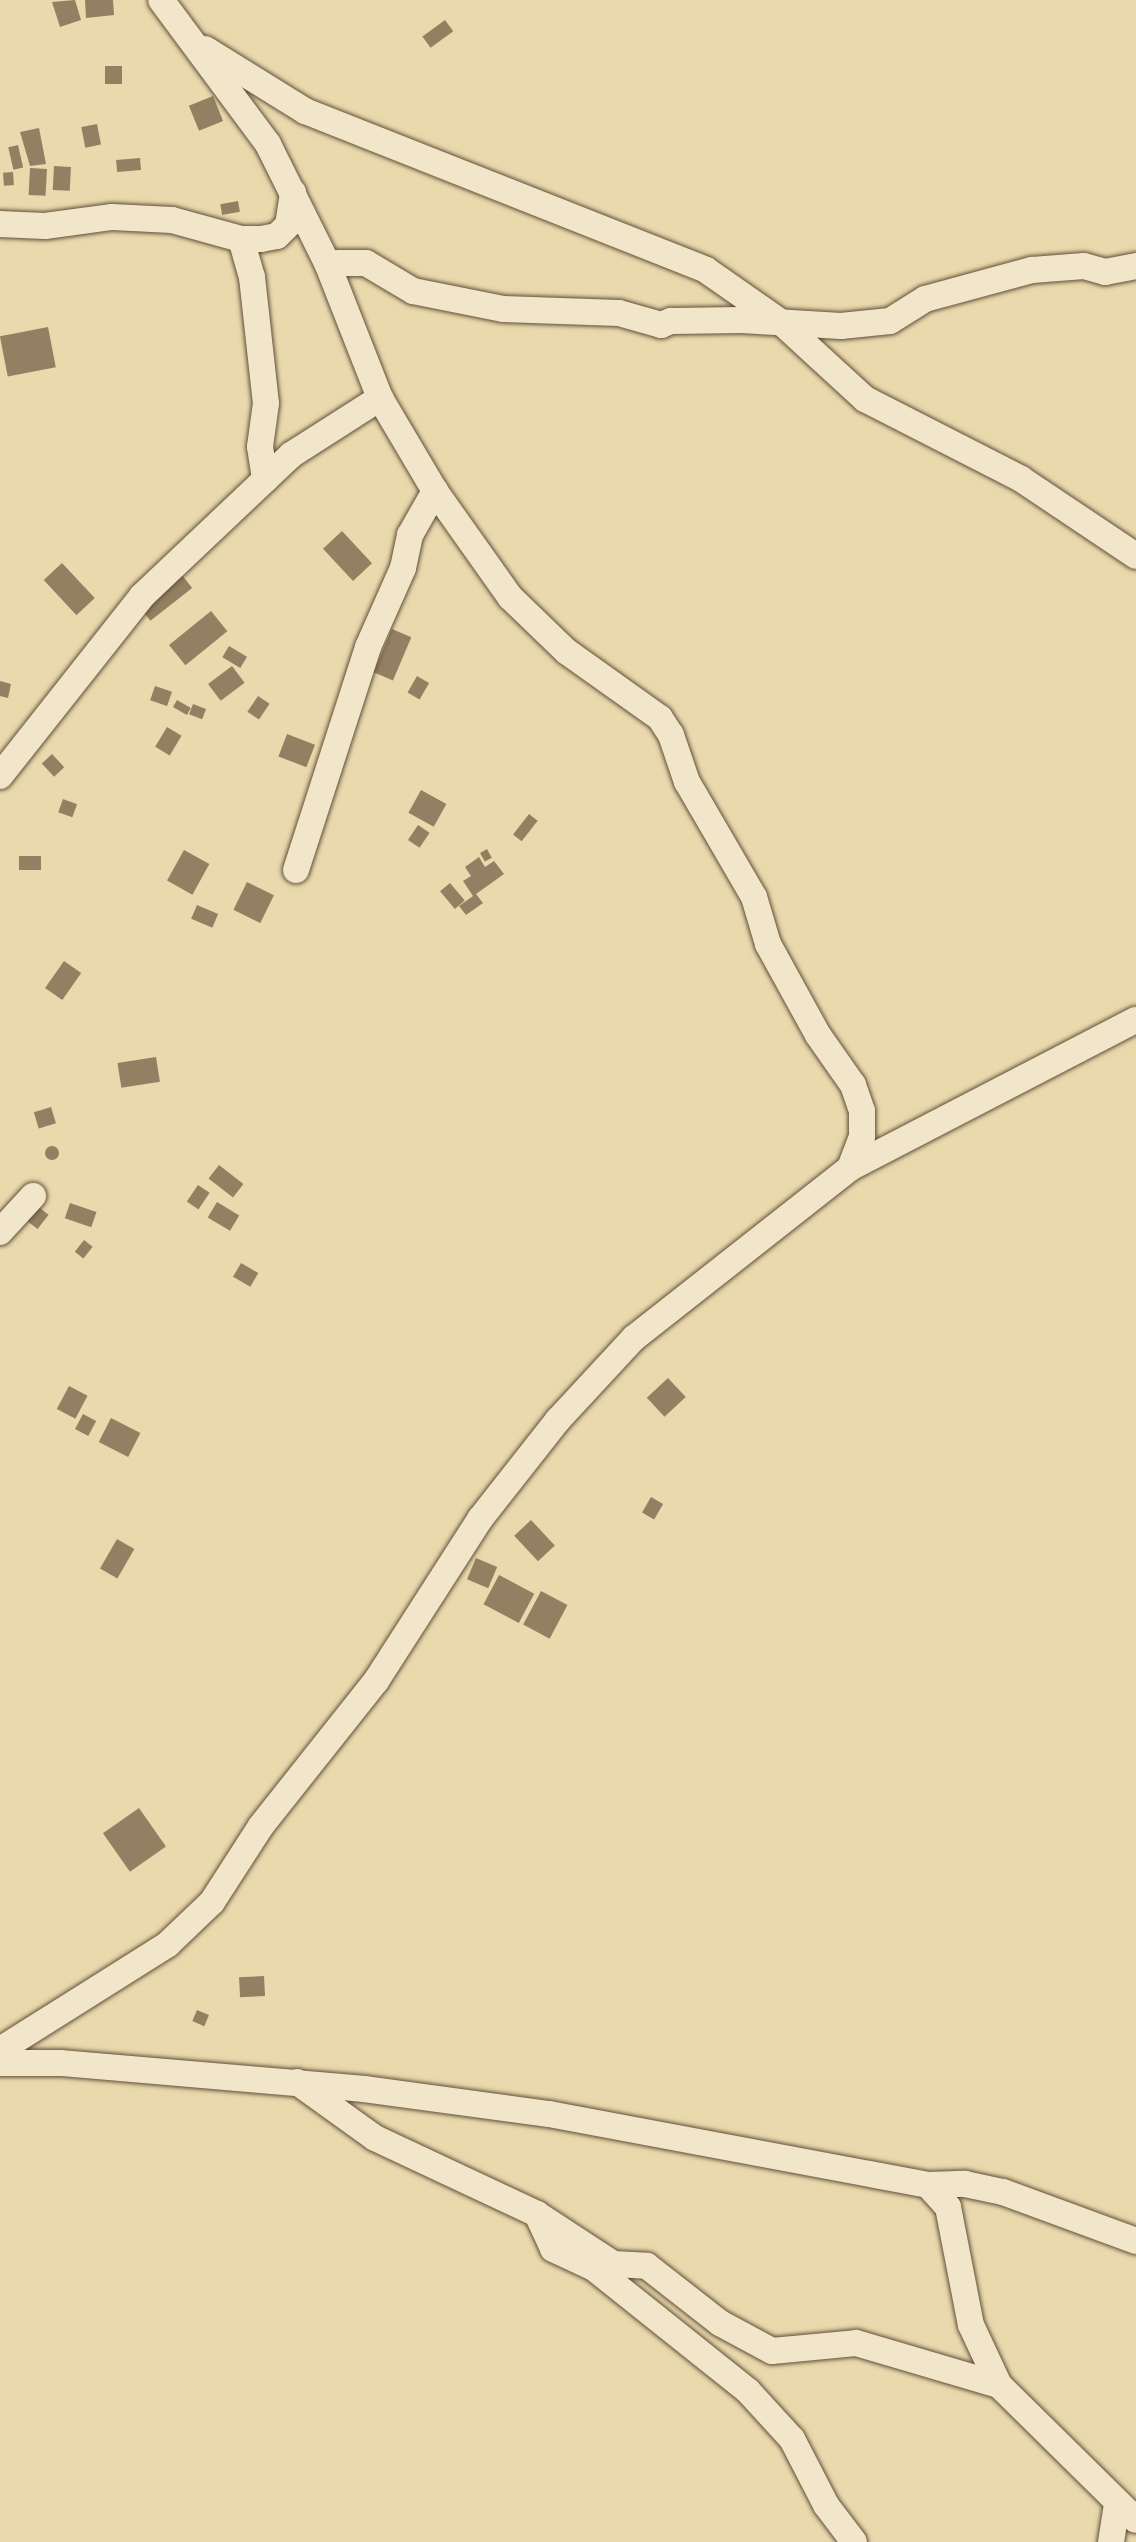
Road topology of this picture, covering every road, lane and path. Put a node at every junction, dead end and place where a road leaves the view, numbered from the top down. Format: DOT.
graph roads {
  1 [pos="161,0"];
  2 [pos="194,43"];
  3 [pos="293,192"];
  4 [pos="0,224"];
  5 [pos="277,236"];
  6 [pos="241,239"];
  7 [pos="327,263"];
  8 [pos="1136,266"];
  9 [pos="252,276"];
  10 [pos="782,323"];
  11 [pos="380,398"];
  12 [pos="264,480"];
  13 [pos="435,491"];
  14 [pos="1136,556"];
  15 [pos="0,776"];
  16 [pos="296,870"];
  17 [pos="1136,1020"];
  18 [pos="862,1128"];
  19 [pos="903,1141"];
  20 [pos="850,1168"];
  21 [pos="33,1196"];
  22 [pos="0,1231"];
  23 [pos="6,2040"];
  24 [pos="0,2063"];
  25 [pos="61,2063"];
  26 [pos="296,2081"];
  27 [pos="928,2185"];
  28 [pos="537,2214"];
  29 [pos="1136,2241"];
  30 [pos="999,2385"];
  31 [pos="1126,2513"];
  32 [pos="854,2542"];
  33 [pos="1111,2542"];
  1 -- 2 [label="street"];
  2 -- 3 [label="street"];
  2 -- 10 [label="street"];
  3 -- 5 [label="street"];
  3 -- 7 [label="street"];
  4 -- 6 [label="street"];
  5 -- 6 [label="street"];
  5 -- 9 [label="street"];
  6 -- 9 [label="street"];
  7 -- 10 [label="street"];
  7 -- 11 [label="street"];
  8 -- 10 [label="street"];
  9 -- 12 [label="street"];
  10 -- 14 [label="street"];
  11 -- 12 [label="street"];
  11 -- 13 [label="street"];
  12 -- 15 [label="street"];
  13 -- 16 [label="street"];
  13 -- 18 [label="street"];
  17 -- 19 [label="street"];
  18 -- 19 [label="street"];
  18 -- 20 [label="street"];
  19 -- 20 [label="street"];
  20 -- 23 [label="street"];
  21 -- 22 [label="street"];
  23 -- 25 [label="street"];
  24 -- 25 [label="street"];
  25 -- 26 [label="street"];
  26 -- 27 [label="street"];
  26 -- 28 [label="street"];
  27 -- 29 [label="street"];
  27 -- 30 [label="street"];
  28 -- 30 [label="street"];
  28 -- 32 [label="street"];
  30 -- 31 [label="street"];
  31 -- 33 [label="street"];
}
